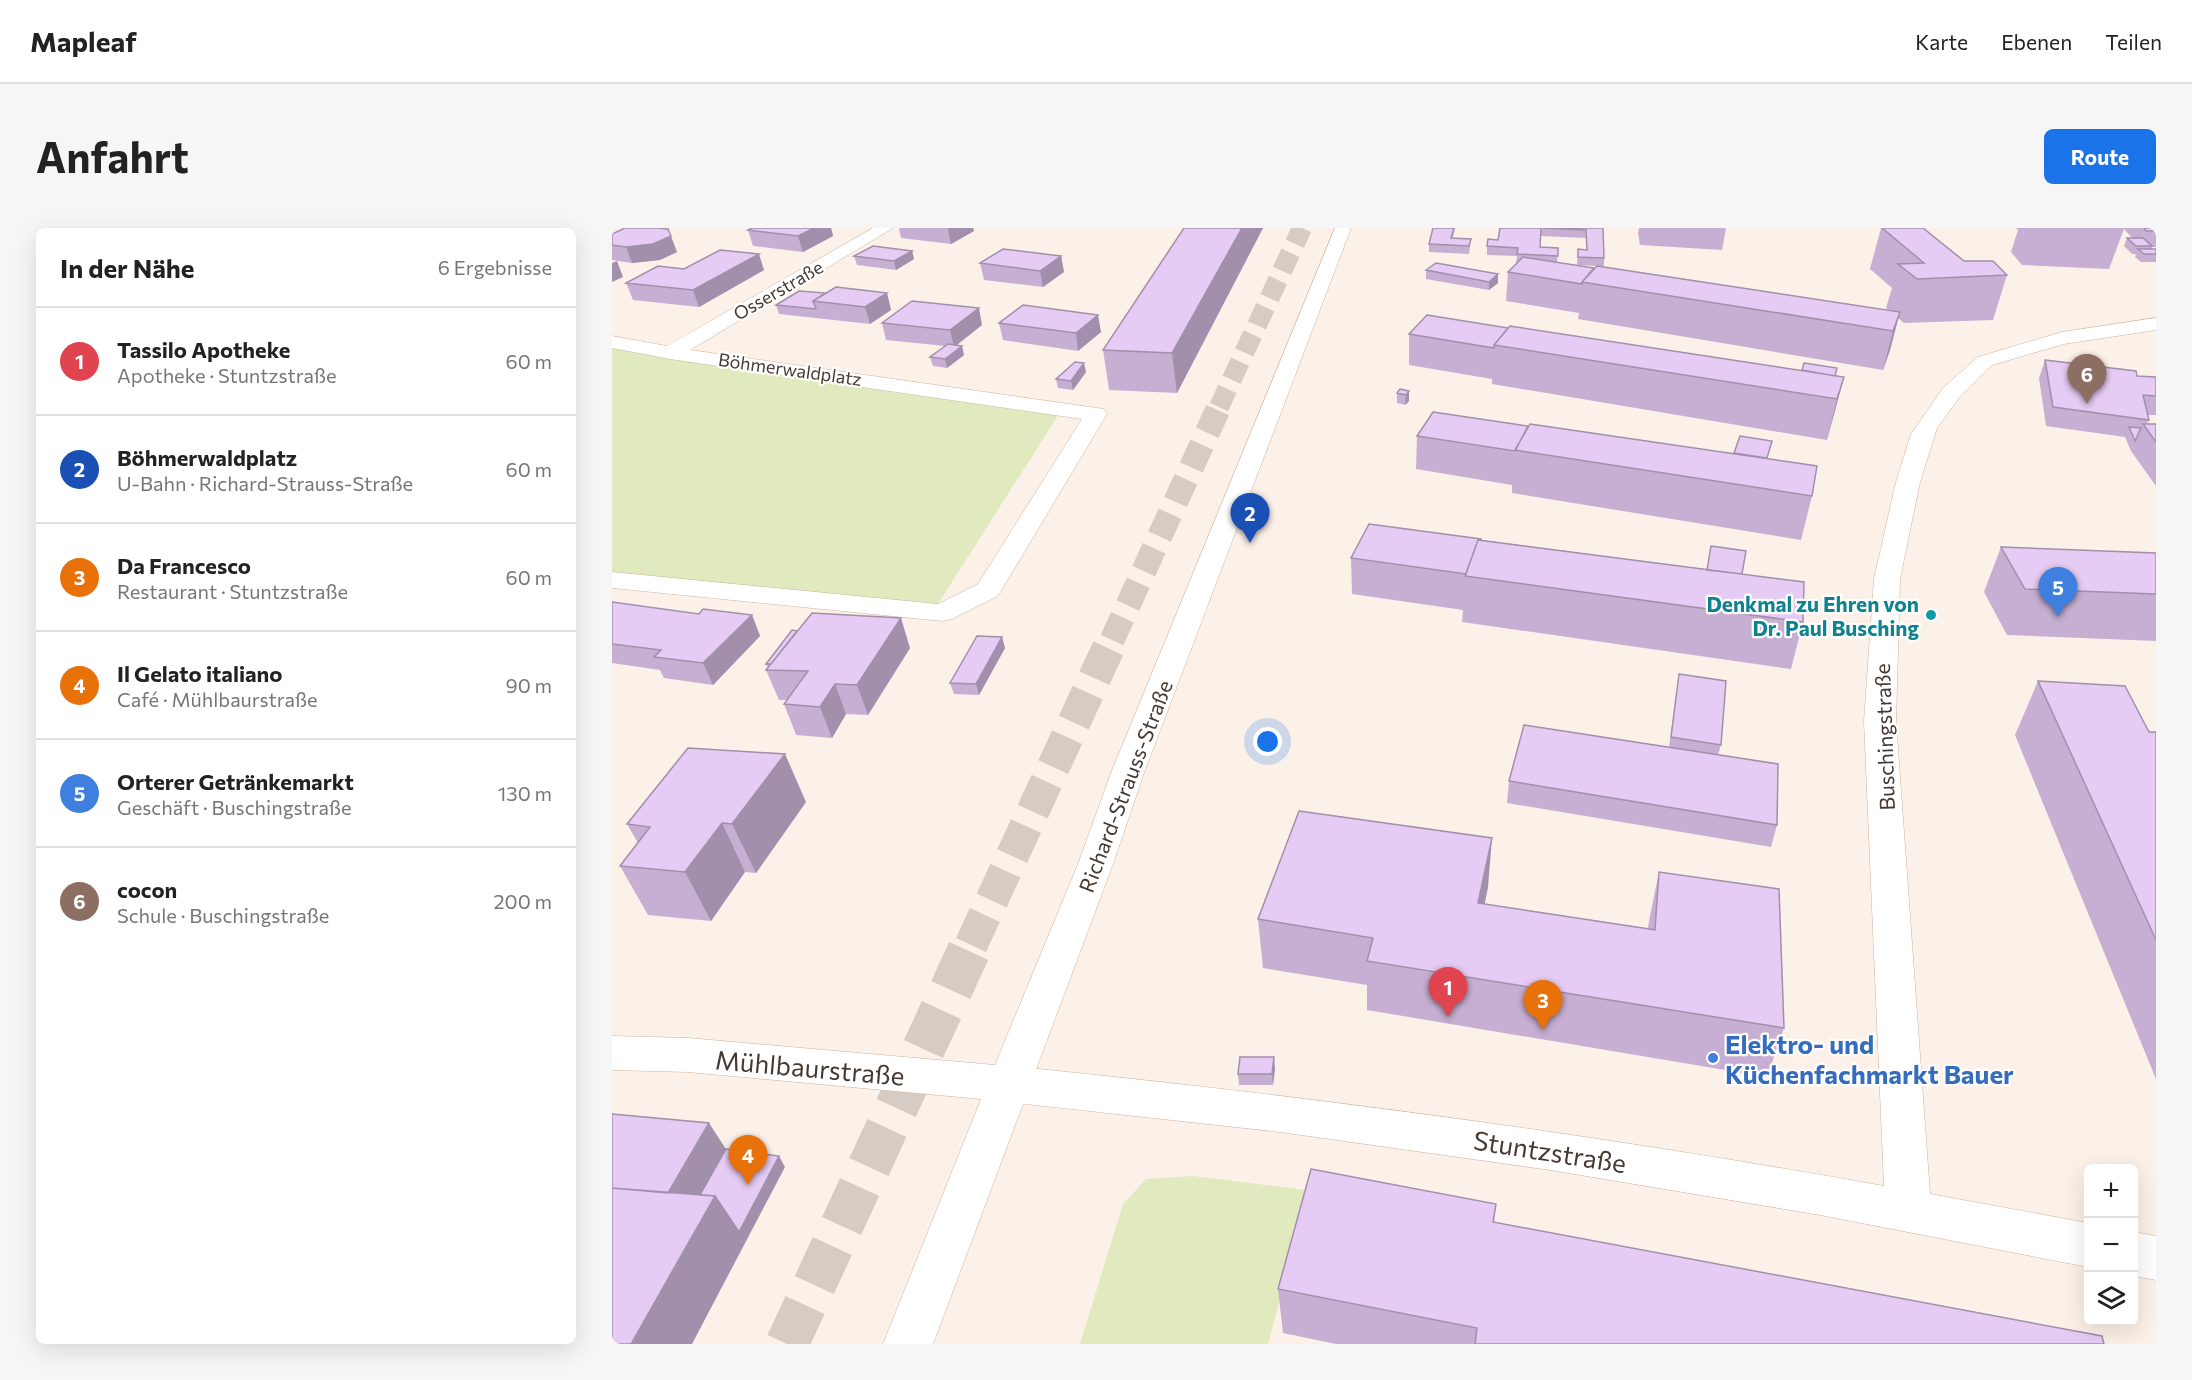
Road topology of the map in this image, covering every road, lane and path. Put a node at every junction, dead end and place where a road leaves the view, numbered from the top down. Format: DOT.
graph roads {
  1 [pos="885,228"];
  2 [pos="1343,228"];
  3 [pos="2156,324"];
  4 [pos="612,342"];
  5 [pos="670,353"];
  6 [pos="612,580"];
  7 [pos="612,1053"];
  8 [pos="1008,1084"];
  9 [pos="1908,1209"];
  10 [pos="2084,1244"];
  11 [pos="2138,1255"];
  12 [pos="2156,1258"];
  13 [pos="908,1344"];
  1 -- 5 [label="street, Osserstraße"];
  2 -- 8 [label="street, Richard-Strauss-Straße"];
  3 -- 9 [label="street, Buschingstraße"];
  4 -- 5 [label="street, Böhmerwaldplatz"];
  5 -- 6 [label="street, Böhmerwaldplatz"];
  7 -- 8 [label="street, Mühlbaurstraße"];
  8 -- 9 [label="street, Stuntzstraße"];
  8 -- 13 [label="street, Richard-Strauss-Straße"];
  9 -- 10 [label="street, Stuntzstraße"];
  11 -- 12 [label="street"];
}
